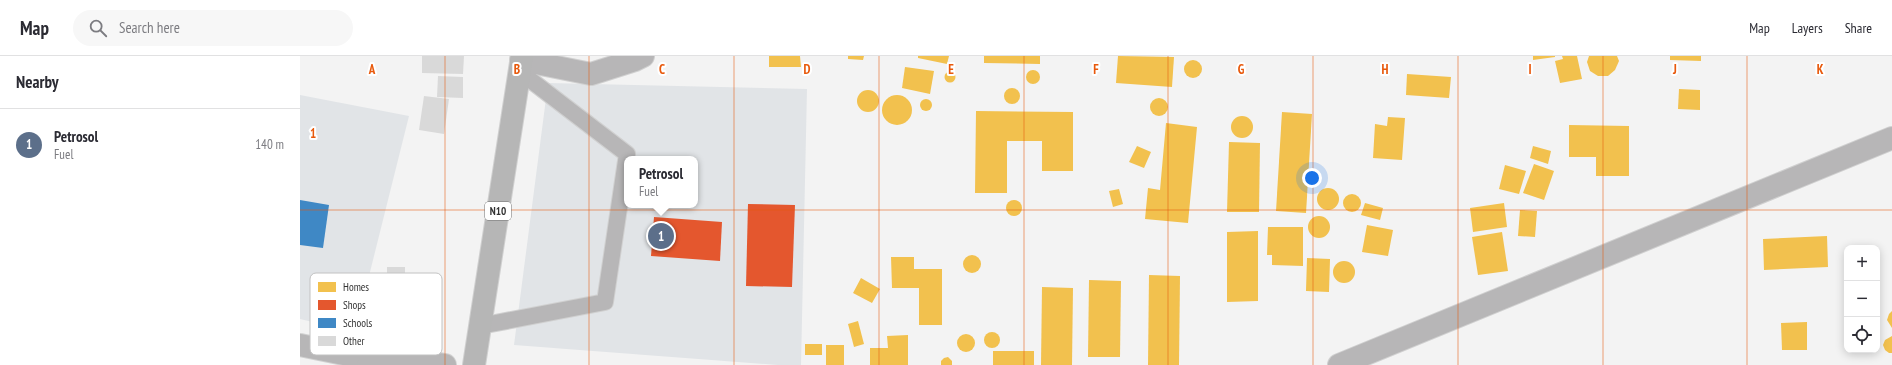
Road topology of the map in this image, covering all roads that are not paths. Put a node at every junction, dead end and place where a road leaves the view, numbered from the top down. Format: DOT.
graph roads {
  1 [pos="643,56"];
  2 [pos="521,63"];
  3 [pos="1892,138"];
  4 [pos="627,156"];
  5 [pos="624,174"];
  6 [pos="480,326"];
  7 [pos="300,345"];
  8 [pos="310,347"];
  9 [pos="341,355"];
  10 [pos="373,363"];
  11 [pos="445,365"];
  12 [pos="474,365"];
  13 [pos="1339,365"];
  1 -- 2 [label="street"];
  2 -- 4 [label="lane"];
  2 -- 6 [label="highway, N10"];
  3 -- 13 [label="street"];
  5 -- 6 [label="lane"];
  6 -- 12 [label="highway, N10"];
  7 -- 8 [label="street"];
  9 -- 10 [label="street"];
  10 -- 11 [label="street"];
}
